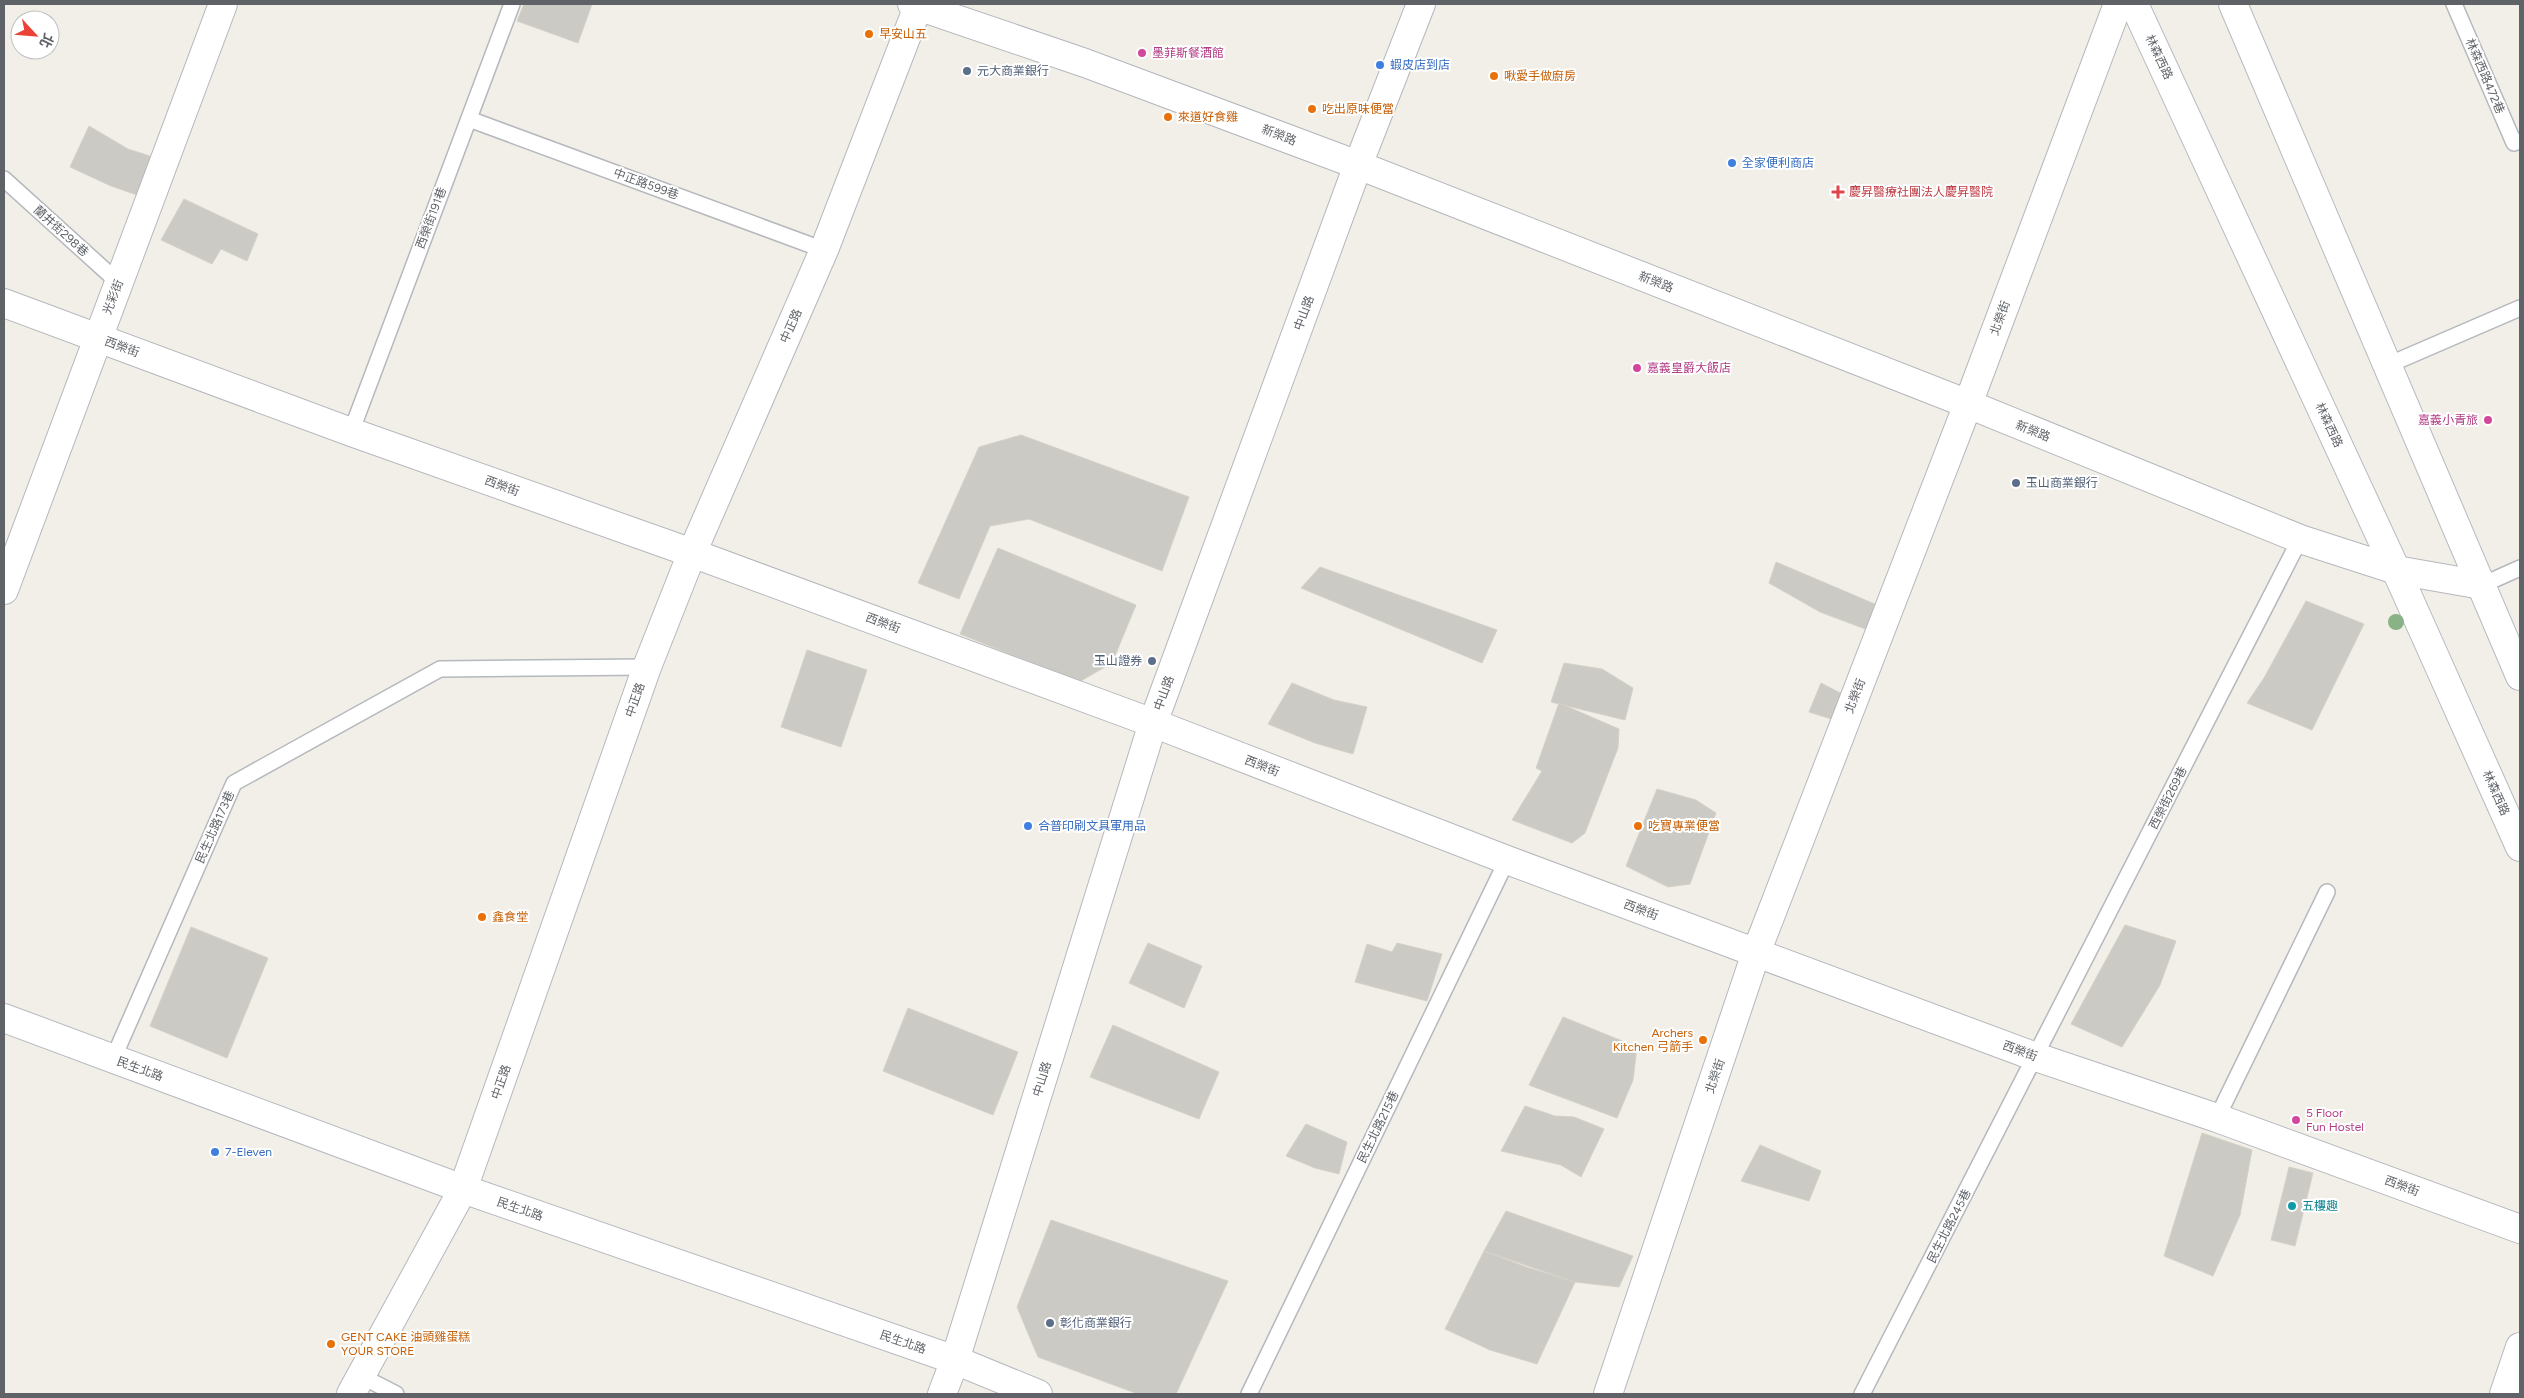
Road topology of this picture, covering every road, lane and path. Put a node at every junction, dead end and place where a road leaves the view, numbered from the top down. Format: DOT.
graph roads {
  1 [pos="223,4"];
  2 [pos="512,4"];
  3 [pos="916,4"];
  4 [pos="1421,4"];
  5 [pos="2118,4"];
  6 [pos="2134,4"];
  7 [pos="2233,4"];
  8 [pos="2454,4"];
  9 [pos="469,119"];
  10 [pos="2520,141"];
  11 [pos="1358,165"];
  12 [pos="4,179"];
  13 [pos="824,250"];
  14 [pos="119,283"];
  15 [pos="4,303"];
  16 [pos="2520,308"];
  17 [pos="98,338"];
  18 [pos="2388,365"];
  19 [pos="1968,404"];
  20 [pos="351,432"];
  21 [pos="2300,539"];
  22 [pos="692,553"];
  23 [pos="2520,568"];
  24 [pos="2396,570"];
  25 [pos="2482,586"];
  26 [pos="4,590"];
  27 [pos="647,667"];
  28 [pos="2520,676"];
  29 [pos="1153,723"];
  30 [pos="2520,847"];
  31 [pos="1507,860"];
  32 [pos="2327,892"];
  33 [pos="1756,953"];
  34 [pos="4,1018"];
  35 [pos="2036,1057"];
  36 [pos="113,1059"];
  37 [pos="2217,1118"];
  38 [pos="463,1189"];
  39 [pos="2520,1229"];
  40 [pos="2520,1347"];
  41 [pos="955,1360"];
  42 [pos="356,1385"];
  43 [pos="396,1394"];
  44 [pos="942,1394"];
  45 [pos="1038,1394"];
  46 [pos="1249,1394"];
  47 [pos="1608,1394"];
  48 [pos="1862,1394"];
  49 [pos="2504,1394"];
  1 -- 14 [label="street, 光彩街"];
  2 -- 9 [label="lane, 西榮街191巷"];
  3 -- 11 [label="street, 新榮路"];
  3 -- 13 [label="street, 中正路"];
  4 -- 11 [label="street, 中山路"];
  5 -- 19 [label="street, 北榮街"];
  6 -- 24 [label="street, 林森西路"];
  7 -- 18 [label="street"];
  8 -- 10 [label="lane, 林森西路472巷"];
  9 -- 13 [label="lane, 中正路599巷"];
  9 -- 20 [label="lane, 西榮街191巷"];
  11 -- 19 [label="street, 新榮路"];
  11 -- 29 [label="street, 中山路"];
  12 -- 14 [label="lane, 蘭井街298巷"];
  13 -- 22 [label="street, 中正路"];
  14 -- 17 [label="street, 光彩街"];
  15 -- 17 [label="street, 西榮街"];
  16 -- 18 [label="lane"];
  17 -- 20 [label="street, 西榮街"];
  17 -- 26 [label="street, 光彩街"];
  18 -- 25 [label="street"];
  19 -- 21 [label="street, 新榮路"];
  19 -- 33 [label="street, 北榮街"];
  20 -- 22 [label="street, 西榮街"];
  21 -- 24 [label="street, 新榮路"];
  21 -- 35 [label="lane, 西榮街269巷"];
  22 -- 27 [label="street, 中正路"];
  22 -- 29 [label="street, 西榮街"];
  23 -- 25 [label="lane"];
  24 -- 25 [label="street, 新榮路"];
  24 -- 30 [label="street, 林森西路"];
  25 -- 28 [label="street"];
  27 -- 36 [label="lane, 民生北路173巷"];
  27 -- 38 [label="street, 中正路"];
  29 -- 31 [label="street, 西榮街"];
  29 -- 41 [label="street, 中山路"];
  31 -- 33 [label="street, 西榮街"];
  31 -- 46 [label="lane, 民生北路215巷"];
  32 -- 37 [label="lane"];
  33 -- 35 [label="street, 西榮街"];
  33 -- 47 [label="street, 北榮街"];
  34 -- 36 [label="street, 民生北路"];
  35 -- 37 [label="street, 西榮街"];
  35 -- 48 [label="lane, 民生北路245巷"];
  36 -- 38 [label="street, 民生北路"];
  37 -- 39 [label="street, 西榮街"];
  38 -- 41 [label="street, 民生北路"];
  38 -- 42 [label="street, 中正路"];
  40 -- 49 [label="street"];
  41 -- 44 [label="street, 中山路"];
  41 -- 45 [label="street, 民生北路"];
  42 -- 43 [label="lane"];
}
